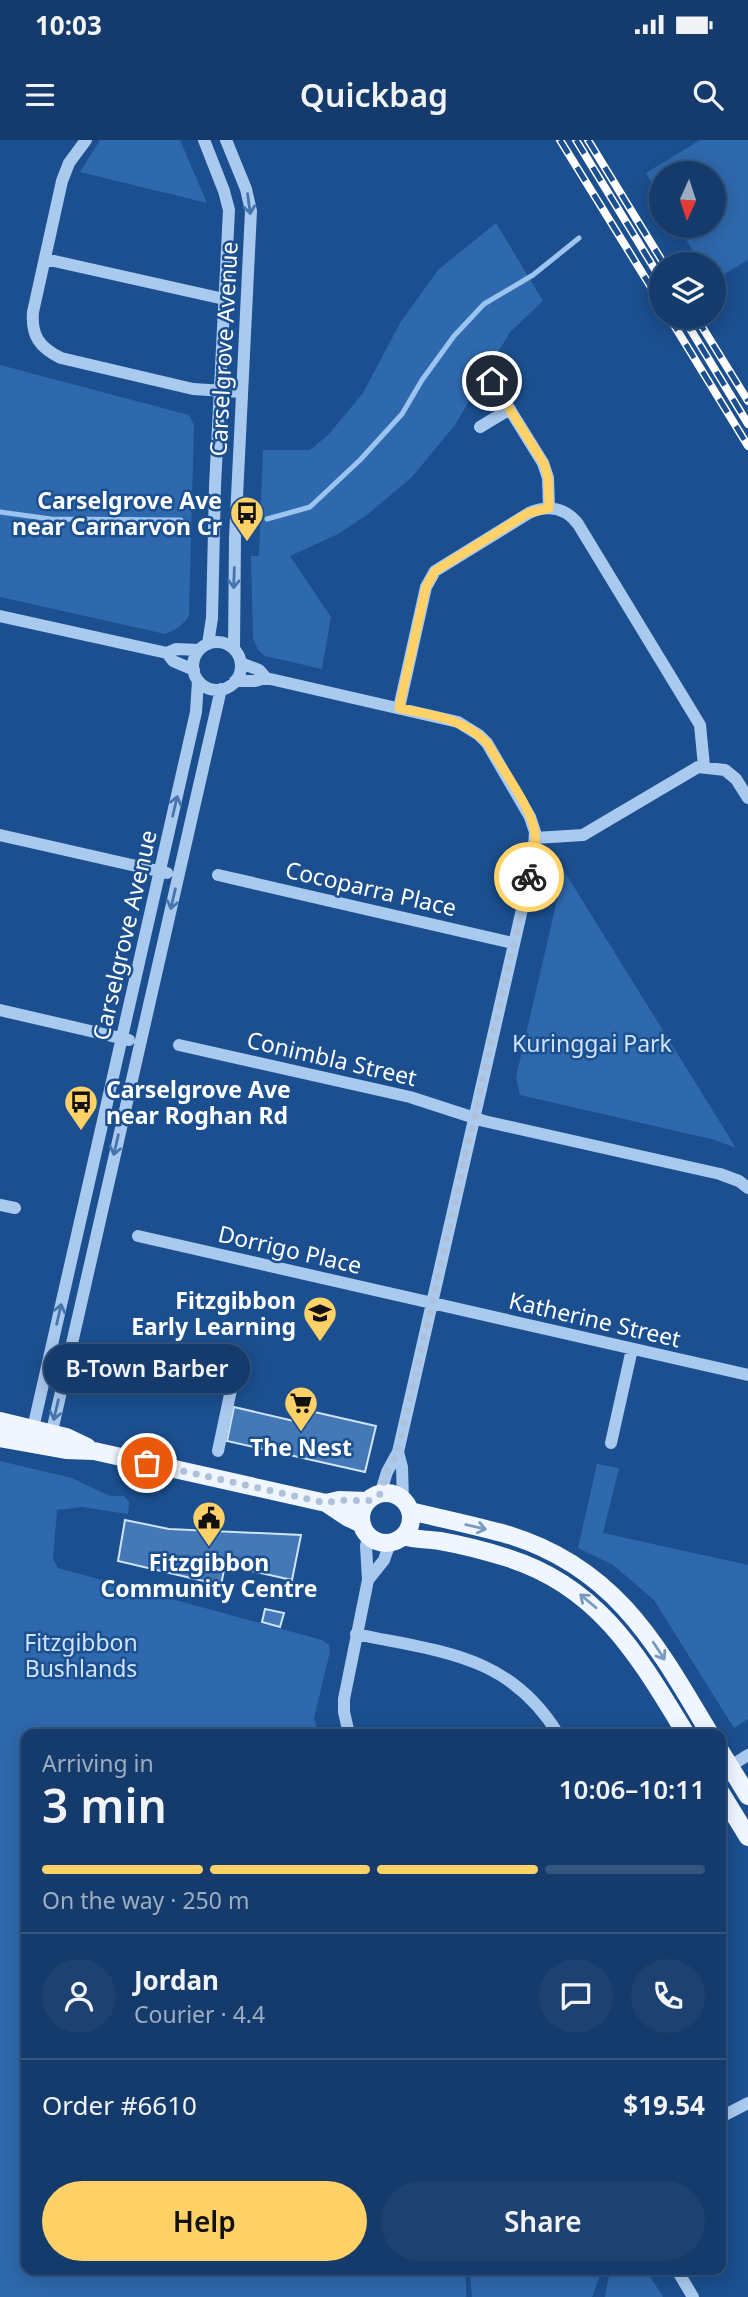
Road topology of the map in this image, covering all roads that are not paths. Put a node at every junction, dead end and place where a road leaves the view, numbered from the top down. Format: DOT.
graph roads {
  1 [pos="86,140"];
  2 [pos="204,140"];
  3 [pos="226,140"];
  4 [pos="45,260"];
  5 [pos="224,299"];
  6 [pos="489,376"];
  7 [pos="219,392"];
  8 [pos="241,392"];
  9 [pos="510,409"];
  10 [pos="480,427"];
  11 [pos="549,508"];
  12 [pos="0,616"];
  13 [pos="204,647"];
  14 [pos="234,649"];
  15 [pos="167,653"];
  16 [pos="241,663"];
  17 [pos="196,675"];
  18 [pos="266,678"];
  19 [pos="235,681"];
  20 [pos="221,689"];
  21 [pos="399,708"];
  22 [pos="704,766"];
  23 [pos="748,798"];
  24 [pos="0,835"];
  25 [pos="535,838"];
  26 [pos="159,871"];
  27 [pos="178,875"];
  28 [pos="218,875"];
  29 [pos="513,943"];
  30 [pos="0,1010"];
  31 [pos="122,1038"];
  32 [pos="140,1042"];
  33 [pos="179,1045"];
  34 [pos="474,1117"];
  35 [pos="747,1185"];
  36 [pos="0,1205"];
  37 [pos="15,1208"];
  38 [pos="138,1236"];
  39 [pos="432,1303"];
  40 [pos="632,1349"];
  41 [pos="235,1371"];
  42 [pos="748,1375"];
  43 [pos="0,1420"];
  44 [pos="31,1436"];
  45 [pos="0,1438"];
  46 [pos="50,1440"];
  47 [pos="611,1443"];
  48 [pos="218,1451"];
  49 [pos="398,1452"];
  50 [pos="374,1498"];
  51 [pos="326,1503"];
  52 [pos="407,1506"];
  53 [pos="365,1530"];
  54 [pos="396,1539"];
  55 [pos="368,1580"];
  56 [pos="356,1634"];
  57 [pos="348,1729"];
  58 [pos="554,1729"];
  59 [pos="683,1729"];
  60 [pos="707,1729"];
  61 [pos="748,1755"];
  62 [pos="726,1763"];
  63 [pos="726,1767"];
  64 [pos="748,1796"];
  65 [pos="726,1801"];
  66 [pos="748,1837"];
  67 [pos="748,2103"];
  68 [pos="726,2114"];
  69 [pos="680,2275"];
  70 [pos="693,2297"];
  1 -- 4 [label="street"];
  2 -- 5 [label="street, Carselgrove Avenue"];
  3 -- 8 [label="street, Carselgrove Avenue, one-way"];
  4 -- 5 [label="street"];
  4 -- 7 [label="street"];
  5 -- 7 [label="street, Carselgrove Avenue"];
  6 -- 9 [label="street"];
  7 -- 8 [label="street"];
  7 -- 13 [label="street, Carselgrove Avenue"];
  8 -- 14 [label="street, Carselgrove Avenue, one-way"];
  9 -- 10 [label="street"];
  9 -- 11 [label="street"];
  11 -- 21 [label="street"];
  11 -- 22 [label="street"];
  12 -- 15 [label="street"];
  13 -- 14 [label="street"];
  13 -- 15 [label="street"];
  13 -- 17 [label="street"];
  14 -- 16 [label="street"];
  15 -- 17 [label="street"];
  16 -- 18 [label="street"];
  16 -- 19 [label="street"];
  17 -- 20 [label="street"];
  26 -- 17 [label="street, Carselgrove Avenue, one-way"];
  18 -- 19 [label="street"];
  18 -- 21 [label="street"];
  19 -- 20 [label="street"];
  20 -- 27 [label="street, Carselgrove Avenue"];
  21 -- 25 [label="street"];
  22 -- 23 [label="street"];
  22 -- 25 [label="street"];
  24 -- 26 [label="street"];
  25 -- 29 [label="street"];
  26 -- 27 [label="street"];
  26 -- 31 [label="street, Carselgrove Avenue"];
  27 -- 32 [label="street, Carselgrove Avenue, one-way"];
  28 -- 29 [label="street, Cocoparra Place"];
  29 -- 34 [label="street"];
  30 -- 31 [label="street"];
  31 -- 32 [label="street"];
  44 -- 31 [label="street, Carselgrove Avenue, one-way"];
  32 -- 46 [label="street, Carselgrove Avenue, one-way"];
  33 -- 34 [label="street, Conimbla Street"];
  34 -- 35 [label="street, Conimbla Street"];
  34 -- 39 [label="street"];
  36 -- 37 [label="street"];
  38 -- 39 [label="street, Dorrigo Place"];
  39 -- 40 [label="street, Katherine Street"];
  39 -- 49 [label="street"];
  40 -- 42 [label="street, Katherine Street"];
  40 -- 47 [label="street"];
  41 -- 48 [label="street"];
  43 -- 44 [label="main road"];
  44 -- 45 [label="main road"];
  44 -- 46 [label="main road"];
  46 -- 51 [label="main road"];
  49 -- 50 [label="street"];
  49 -- 52 [label="street"];
  50 -- 51 [label="main road"];
  50 -- 52 [label="main road"];
  50 -- 53 [label="main road"];
  51 -- 53 [label="main road"];
  52 -- 54 [label="main road"];
  52 -- 60 [label="main road, one-way"];
  53 -- 54 [label="main road"];
  53 -- 55 [label="street"];
  54 -- 55 [label="street"];
  59 -- 54 [label="main road, one-way"];
  55 -- 56 [label="street"];
  56 -- 57 [label="street"];
  56 -- 58 [label="street"];
  61 -- 62 [label="street"];
  63 -- 64 [label="main road"];
  65 -- 66 [label="main road"];
  67 -- 68 [label="street"];
  69 -- 70 [label="street"];
}
